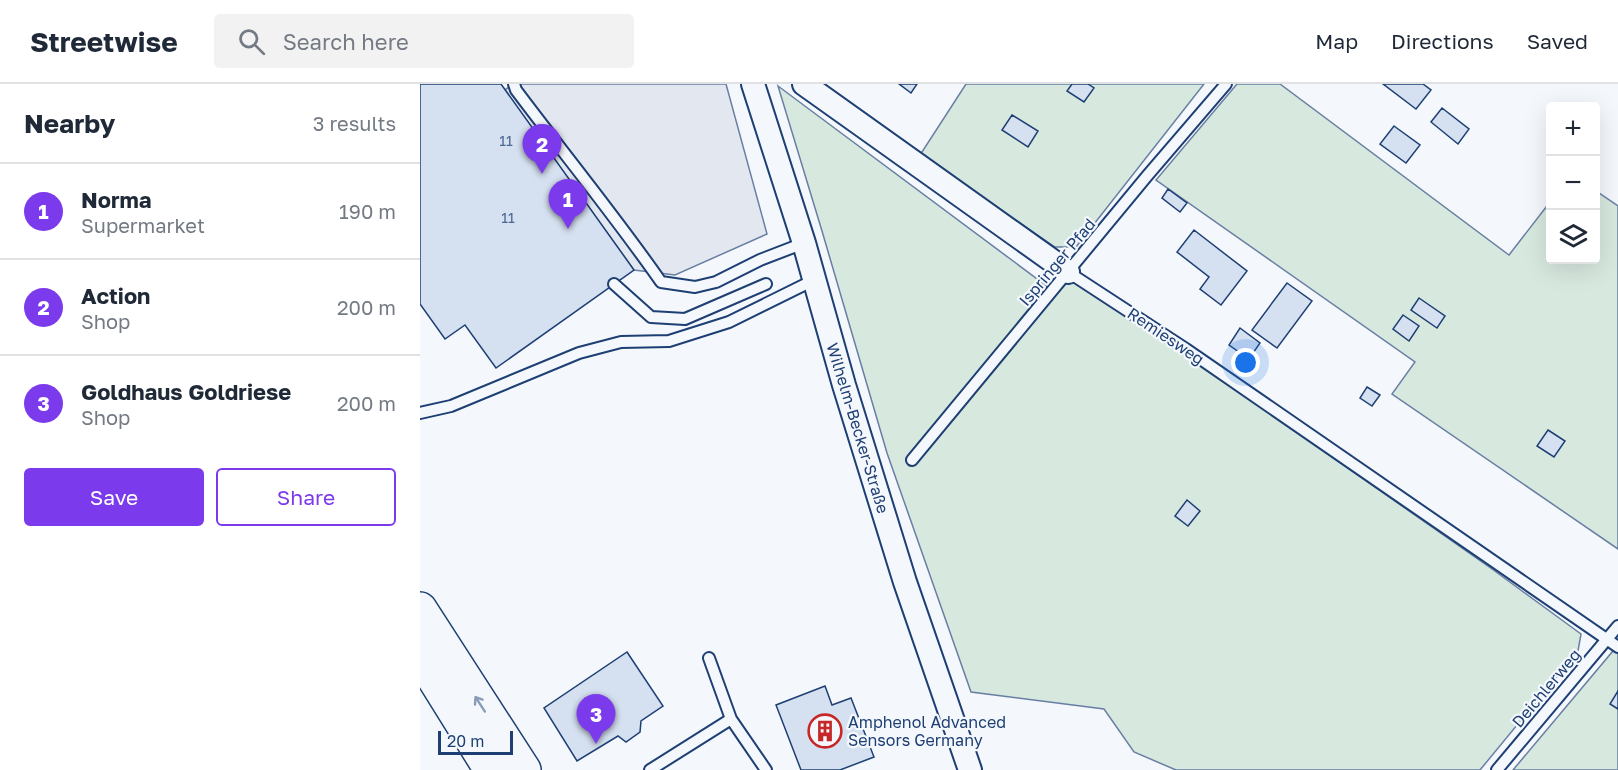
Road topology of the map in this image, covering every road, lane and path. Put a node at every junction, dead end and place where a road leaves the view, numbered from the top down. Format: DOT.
graph roads {
  1 [pos="514,84"];
  2 [pos="753,84"];
  3 [pos="1226,84"];
  4 [pos="810,86"];
  5 [pos="804,243"];
  6 [pos="1068,272"];
  7 [pos="814,280"];
  8 [pos="614,284"];
  9 [pos="766,284"];
  10 [pos="420,413"];
  11 [pos="912,460"];
  12 [pos="420,609"];
  13 [pos="1618,626"];
  14 [pos="1606,640"];
  15 [pos="1618,647"];
  16 [pos="420,656"];
  17 [pos="709,658"];
  18 [pos="731,719"];
  19 [pos="491,770"];
  20 [pos="524,770"];
  21 [pos="650,770"];
  22 [pos="766,770"];
  23 [pos="970,770"];
  24 [pos="1497,770"];
  1 -- 5 [label="lane"];
  2 -- 5 [label="street, Wilhelm-Becker-Straße"];
  3 -- 6 [label="lane, Ispringer Pfad"];
  4 -- 6 [label="street, Remiesweg"];
  5 -- 7 [label="street, Wilhelm-Becker-Straße"];
  6 -- 11 [label="lane, Ispringer Pfad"];
  6 -- 14 [label="lane, Remiesweg"];
  7 -- 10 [label="lane"];
  7 -- 23 [label="street, Wilhelm-Becker-Straße"];
  8 -- 9 [label="lane"];
  20 -- 12 [label="main road, one-way"];
  13 -- 14 [label="lane, Deichlerweg"];
  14 -- 15 [label="lane, Remiesweg"];
  14 -- 24 [label="lane, Deichlerweg"];
  16 -- 19 [label="main road"];
  17 -- 18 [label="lane"];
  18 -- 21 [label="lane"];
  18 -- 22 [label="lane"];
}
